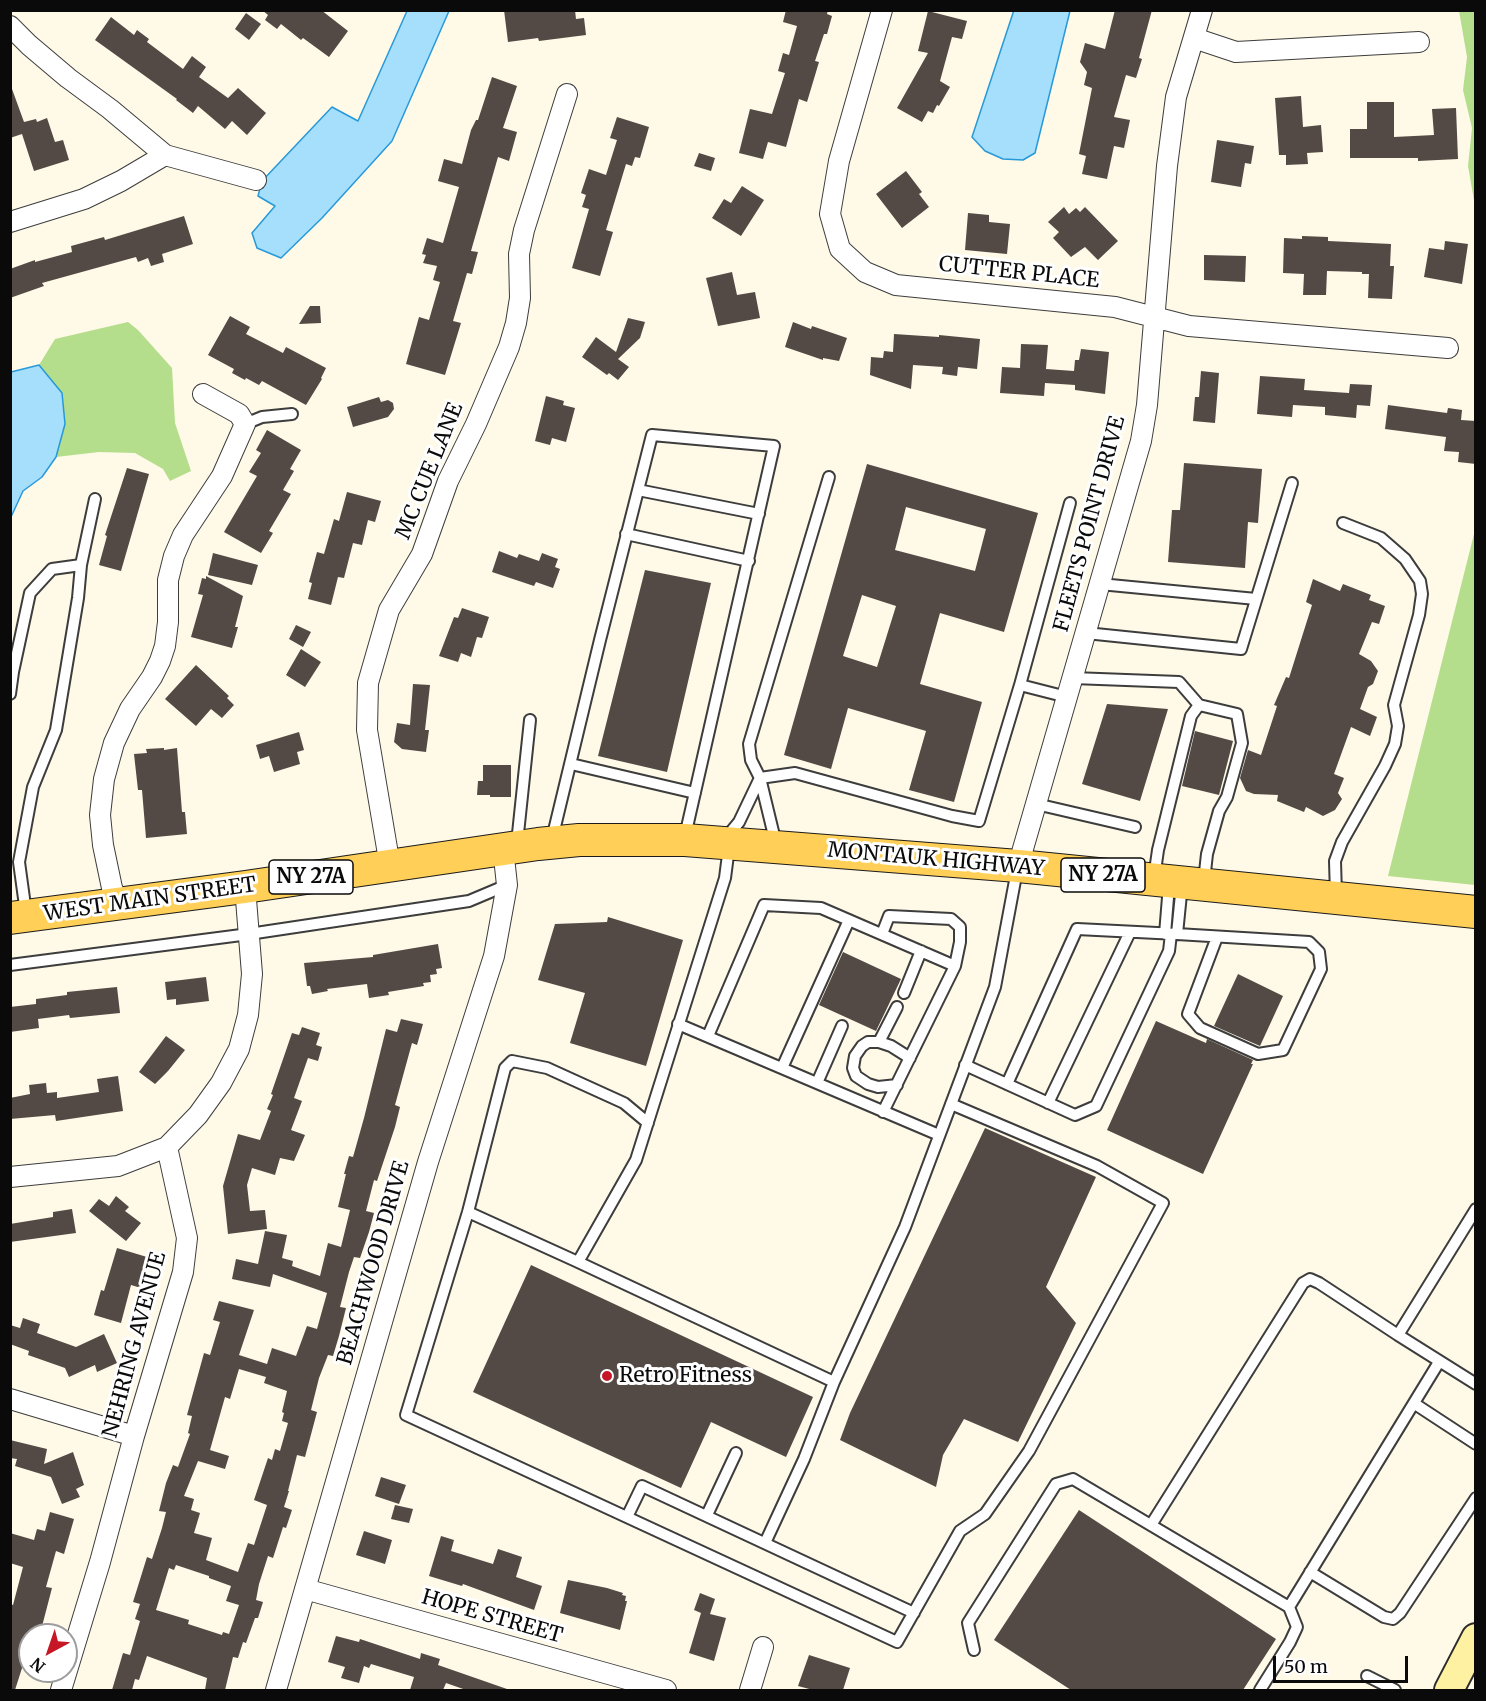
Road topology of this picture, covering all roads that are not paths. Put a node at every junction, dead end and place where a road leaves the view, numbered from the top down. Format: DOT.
graph roads {
  1 [pos="882,10"];
  2 [pos="1202,10"];
  3 [pos="10,26"];
  4 [pos="1194,38"];
  5 [pos="1419,42"];
  6 [pos="567,94"];
  7 [pos="165,155"];
  8 [pos="256,180"];
  9 [pos="10,222"];
  10 [pos="1154,317"];
  11 [pos="1448,348"];
  12 [pos="203,394"];
  13 [pos="292,414"];
  14 [pos="245,424"];
  15 [pos="829,477"];
  16 [pos="1292,483"];
  17 [pos="638,490"];
  18 [pos="95,499"];
  19 [pos="1070,503"];
  20 [pos="759,514"];
  21 [pos="1343,523"];
  22 [pos="627,534"];
  23 [pos="749,561"];
  24 [pos="81,565"];
  25 [pos="1100,584"];
  26 [pos="1256,599"];
  27 [pos="21,631"];
  28 [pos="1086,633"];
  29 [pos="10,636"];
  30 [pos="1072,678"];
  31 [pos="1020,685"];
  32 [pos="10,694"];
  33 [pos="1067,697"];
  34 [pos="1199,705"];
  35 [pos="530,720"];
  36 [pos="571,764"];
  37 [pos="760,778"];
  38 [pos="695,793"];
  39 [pos="1036,804"];
  40 [pos="1135,826"];
  41 [pos="685,840"];
  42 [pos="551,843"];
  43 [pos="726,843"];
  44 [pos="777,847"];
  45 [pos="510,848"];
  46 [pos="15,859"];
  47 [pos="390,866"];
  48 [pos="1018,866"];
  49 [pos="1177,882"];
  50 [pos="507,885"];
  51 [pos="245,887"];
  52 [pos="1336,898"];
  53 [pos="119,904"];
  54 [pos="1476,912"];
  55 [pos="18,917"];
  56 [pos="849,920"];
  57 [pos="1130,932"];
  58 [pos="249,934"];
  59 [pos="882,934"];
  60 [pos="1171,934"];
  61 [pos="1217,937"];
  62 [pos="921,951"];
  63 [pos="10,965"];
  64 [pos="955,966"];
  65 [pos="904,993"];
  66 [pos="897,1007"];
  67 [pos="678,1024"];
  68 [pos="842,1026"];
  69 [pos="708,1036"];
  70 [pos="879,1042"];
  71 [pos="910,1058"];
  72 [pos="965,1065"];
  73 [pos="782,1068"];
  74 [pos="817,1083"];
  75 [pos="897,1084"];
  76 [pos="1007,1084"];
  77 [pos="1048,1103"];
  78 [pos="951,1104"];
  79 [pos="884,1112"];
  80 [pos="648,1123"];
  81 [pos="939,1135"];
  82 [pos="167,1148"];
  83 [pos="10,1177"];
  84 [pos="1476,1209"];
  85 [pos="468,1212"];
  86 [pos="578,1262"];
  87 [pos="1398,1335"];
  88 [pos="1439,1362"];
  89 [pos="834,1382"];
  90 [pos="1476,1384"];
  91 [pos="10,1399"];
  92 [pos="1415,1404"];
  93 [pos="134,1436"];
  94 [pos="1476,1444"];
  95 [pos="736,1453"];
  96 [pos="1476,1498"];
  97 [pos="707,1515"];
  98 [pos="627,1517"];
  99 [pos="1151,1525"];
  100 [pos="765,1543"];
  101 [pos="1310,1572"];
  102 [pos="305,1589"];
  103 [pos="1289,1607"];
  104 [pos="914,1613"];
  105 [pos="1476,1638"];
  106 [pos="763,1647"];
  107 [pos="974,1650"];
  108 [pos="1367,1676"];
  109 [pos="61,1690"];
  110 [pos="276,1690"];
  111 [pos="666,1690"];
  112 [pos="750,1690"];
  113 [pos="1260,1690"];
  114 [pos="1395,1690"];
  115 [pos="1449,1690"];
  1 -- 10 [label="street, CUTTER PLACE"];
  2 -- 4 [label="street, FLEETS POINT DRIVE"];
  3 -- 7 [label="street"];
  4 -- 5 [label="street"];
  4 -- 10 [label="street, FLEETS POINT DRIVE"];
  6 -- 47 [label="street, MC CUE LANE"];
  7 -- 8 [label="street"];
  7 -- 9 [label="street"];
  10 -- 11 [label="street, CUTTER PLACE"];
  10 -- 25 [label="street, FLEETS POINT DRIVE"];
  12 -- 14 [label="street"];
  13 -- 14 [label="lane"];
  14 -- 53 [label="street"];
  15 -- 37 [label="lane"];
  16 -- 26 [label="lane"];
  17 -- 20 [label="lane"];
  17 -- 20 [label="lane"];
  17 -- 22 [label="lane"];
  18 -- 24 [label="lane"];
  19 -- 31 [label="lane"];
  20 -- 23 [label="lane"];
  21 -- 52 [label="lane"];
  22 -- 23 [label="lane"];
  22 -- 36 [label="lane"];
  23 -- 38 [label="lane"];
  24 -- 27 [label="lane"];
  24 -- 46 [label="lane"];
  25 -- 26 [label="lane"];
  25 -- 28 [label="street, FLEETS POINT DRIVE"];
  26 -- 28 [label="lane"];
  27 -- 29 [label="lane"];
  27 -- 32 [label="lane"];
  28 -- 30 [label="street, FLEETS POINT DRIVE"];
  30 -- 33 [label="street, FLEETS POINT DRIVE"];
  30 -- 34 [label="lane"];
  31 -- 33 [label="lane"];
  31 -- 37 [label="lane"];
  33 -- 39 [label="street, FLEETS POINT DRIVE"];
  34 -- 49 [label="lane"];
  34 -- 49 [label="lane"];
  35 -- 45 [label="lane"];
  36 -- 38 [label="lane"];
  36 -- 42 [label="lane"];
  37 -- 43 [label="lane"];
  37 -- 44 [label="lane"];
  38 -- 41 [label="lane"];
  39 -- 40 [label="lane"];
  39 -- 48 [label="street, FLEETS POINT DRIVE"];
  41 -- 42 [label="main road, MONTAUK HIGHWAY / NY 27A"];
  41 -- 43 [label="main road, MONTAUK HIGHWAY / NY 27A"];
  42 -- 45 [label="main road, MONTAUK HIGHWAY / NY 27A"];
  43 -- 44 [label="main road, MONTAUK HIGHWAY / NY 27A"];
  43 -- 67 [label="lane"];
  44 -- 48 [label="main road, MONTAUK HIGHWAY / NY 27A"];
  45 -- 47 [label="main road, WEST MAIN STREET / NY 27A"];
  45 -- 50 [label="street, BEACHWOOD DRIVE"];
  46 -- 55 [label="lane"];
  47 -- 51 [label="main road, WEST MAIN STREET / NY 27A"];
  48 -- 49 [label="main road, MONTAUK HIGHWAY / NY 27A"];
  48 -- 72 [label="lane"];
  49 -- 52 [label="main road, MONTAUK HIGHWAY / NY 27A"];
  49 -- 60 [label="lane"];
  50 -- 58 [label="lane"];
  50 -- 102 [label="street, BEACHWOOD DRIVE"];
  51 -- 53 [label="main road, WEST MAIN STREET / NY 27A"];
  51 -- 58 [label="street"];
  52 -- 54 [label="main road, MONTAUK HIGHWAY / NY 27A"];
  53 -- 55 [label="main road, WEST MAIN STREET / NY 27A"];
  56 -- 59 [label="lane"];
  56 -- 69 [label="lane"];
  56 -- 73 [label="lane"];
  57 -- 60 [label="lane"];
  57 -- 76 [label="lane"];
  57 -- 77 [label="lane"];
  58 -- 63 [label="lane"];
  58 -- 82 [label="street"];
  59 -- 62 [label="lane"];
  59 -- 64 [label="lane"];
  60 -- 61 [label="lane"];
  60 -- 77 [label="lane"];
  61 -- 61 [label="lane"];
  62 -- 64 [label="lane"];
  62 -- 65 [label="lane"];
  64 -- 71 [label="lane"];
  66 -- 70 [label="lane"];
  67 -- 69 [label="lane"];
  67 -- 80 [label="lane"];
  68 -- 74 [label="lane"];
  69 -- 73 [label="lane"];
  70 -- 71 [label="lane"];
  70 -- 75 [label="lane"];
  71 -- 75 [label="lane"];
  72 -- 76 [label="lane"];
  72 -- 78 [label="lane"];
  73 -- 74 [label="lane"];
  74 -- 79 [label="lane"];
  75 -- 79 [label="lane"];
  76 -- 77 [label="lane"];
  78 -- 81 [label="lane"];
  78 -- 104 [label="lane"];
  79 -- 81 [label="lane"];
  80 -- 85 [label="lane"];
  80 -- 86 [label="lane"];
  81 -- 89 [label="lane"];
  82 -- 83 [label="street"];
  82 -- 93 [label="street, NEHRING AVENUE"];
  84 -- 87 [label="lane"];
  85 -- 86 [label="lane"];
  85 -- 98 [label="lane"];
  86 -- 89 [label="lane"];
  87 -- 88 [label="lane"];
  87 -- 99 [label="lane"];
  88 -- 90 [label="lane"];
  88 -- 92 [label="lane"];
  89 -- 100 [label="lane"];
  91 -- 93 [label="street"];
  92 -- 94 [label="lane"];
  92 -- 101 [label="lane"];
  93 -- 109 [label="street, NEHRING AVENUE"];
  95 -- 97 [label="lane"];
  96 -- 101 [label="lane"];
  97 -- 98 [label="lane"];
  97 -- 100 [label="lane"];
  98 -- 104 [label="lane"];
  99 -- 103 [label="lane"];
  99 -- 107 [label="lane"];
  100 -- 104 [label="lane"];
  101 -- 103 [label="lane"];
  102 -- 110 [label="street, BEACHWOOD DRIVE"];
  102 -- 111 [label="street, HOPE STREET"];
  103 -- 113 [label="lane"];
  105 -- 115 [label="main road"];
  106 -- 112 [label="street"];
  108 -- 114 [label="lane"];
}
